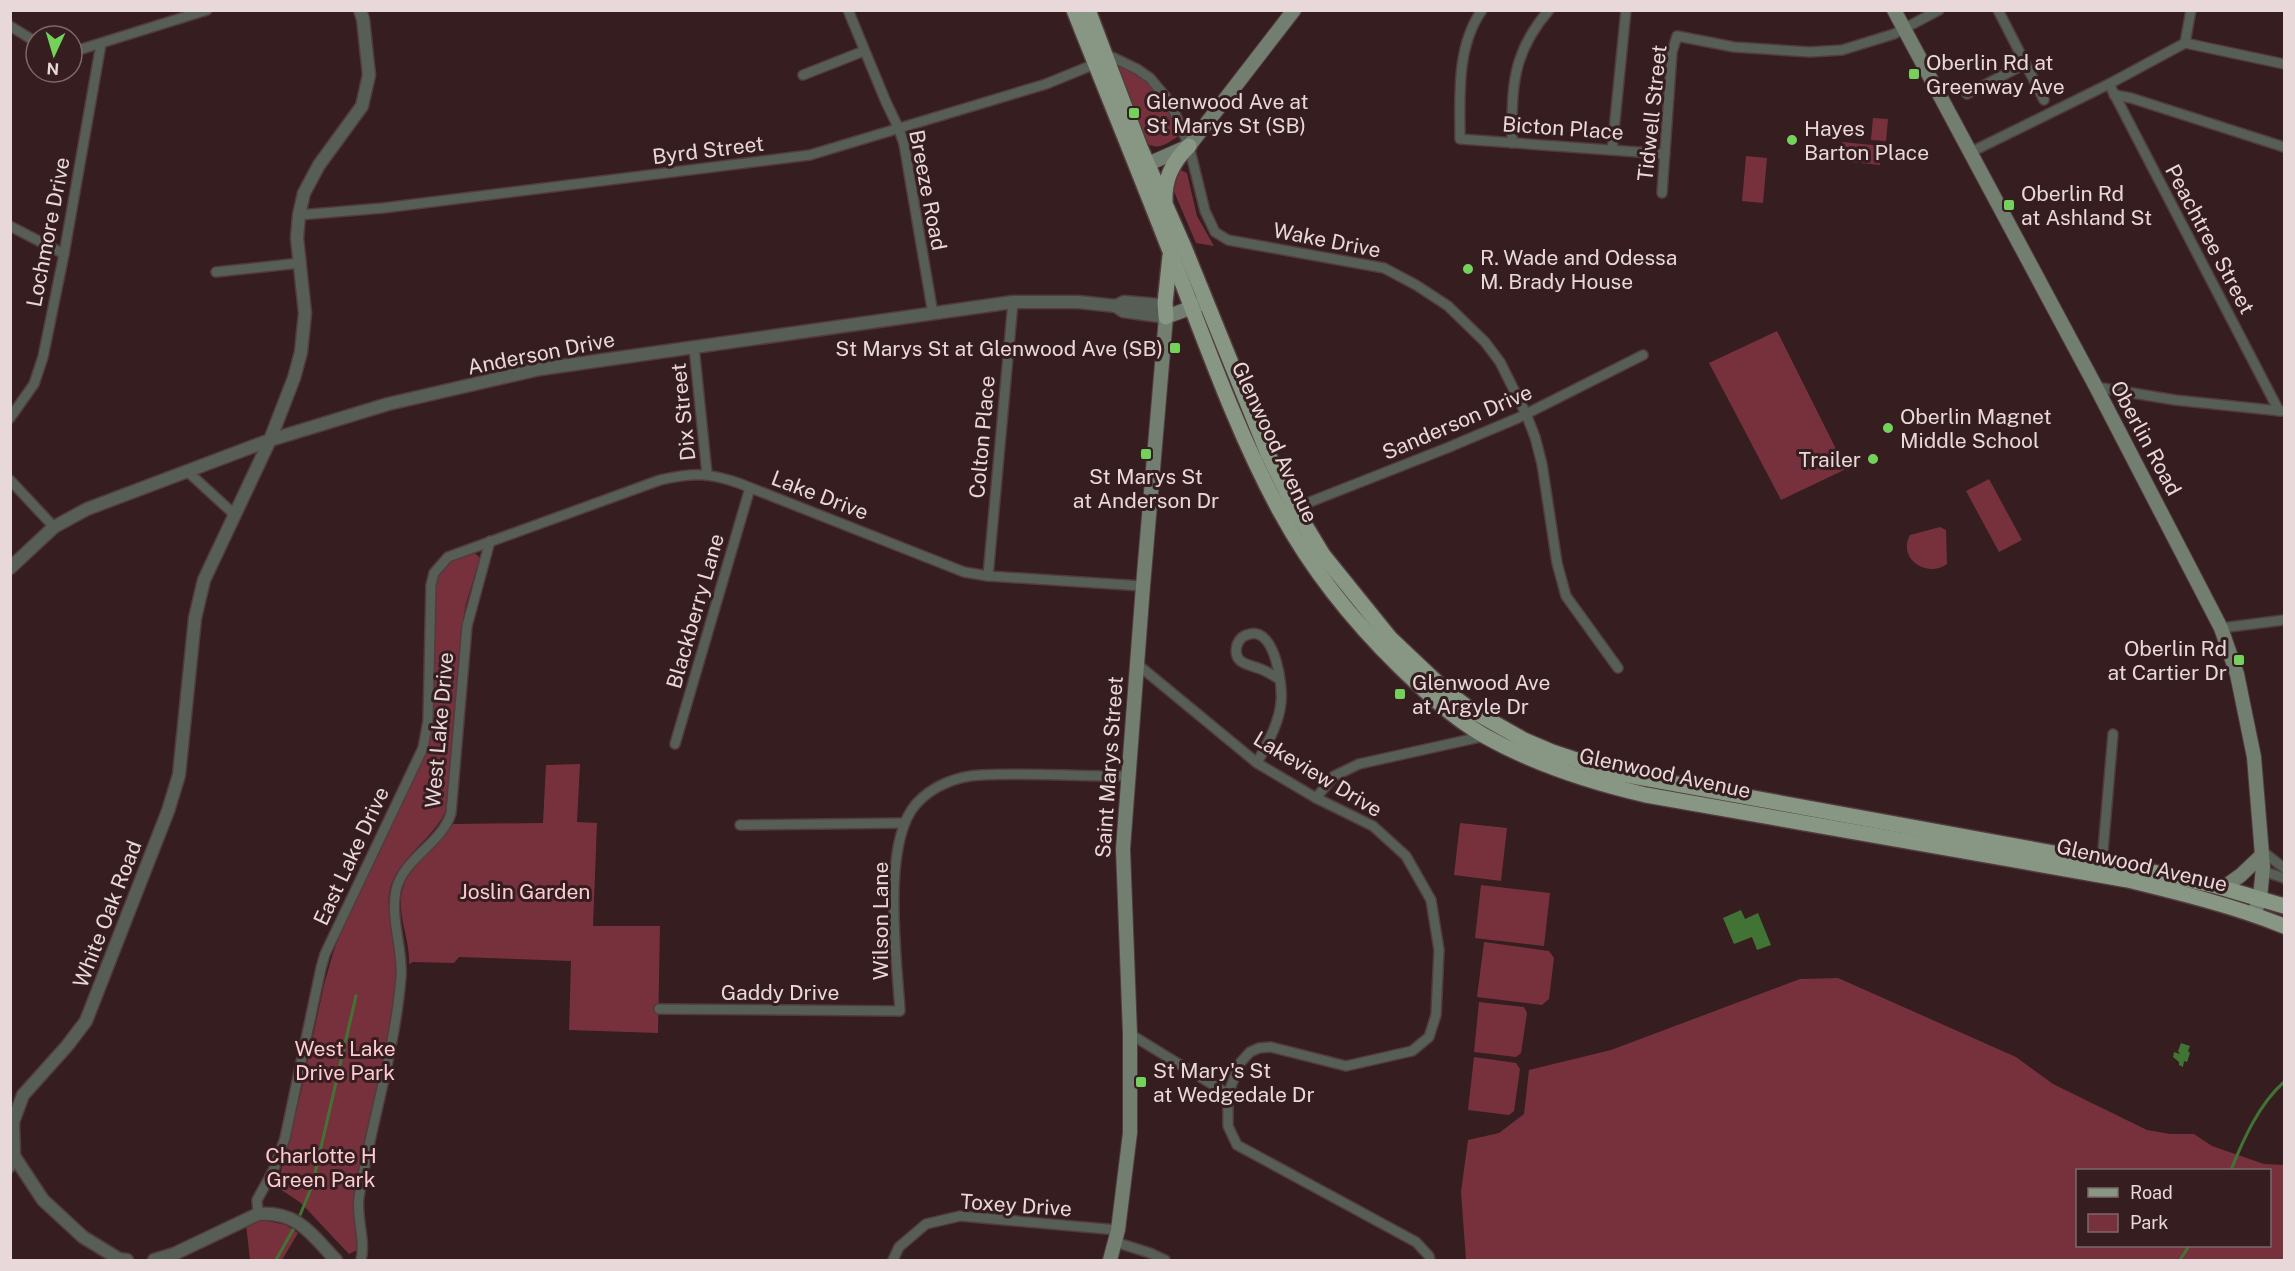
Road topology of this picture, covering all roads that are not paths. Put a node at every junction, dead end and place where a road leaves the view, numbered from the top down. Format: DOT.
graph roads {
  1 [pos="207,10"];
  2 [pos="360,10"];
  3 [pos="848,10"];
  4 [pos="1074,10"];
  5 [pos="1088,10"];
  6 [pos="1294,10"];
  7 [pos="1482,10"];
  8 [pos="1549,10"];
  9 [pos="1626,10"];
  10 [pos="1894,10"];
  11 [pos="1939,10"];
  12 [pos="1998,10"];
  13 [pos="2191,10"];
  14 [pos="10,26"];
  15 [pos="1904,29"];
  16 [pos="24,35"];
  17 [pos="2185,43"];
  18 [pos="100,44"];
  19 [pos="84,48"];
  20 [pos="864,51"];
  21 [pos="1101,61"];
  22 [pos="2025,64"];
  23 [pos="2284,64"];
  24 [pos="803,75"];
  25 [pos="2109,84"];
  26 [pos="1967,94"];
  27 [pos="2114,95"];
  28 [pos="2044,100"];
  29 [pos="899,129"];
  30 [pos="1512,143"];
  31 [pos="1189,146"];
  32 [pos="2284,147"];
  33 [pos="1612,150"];
  34 [pos="1971,152"];
  35 [pos="1665,154"];
  36 [pos="1143,166"];
  37 [pos="1662,193"];
  38 [pos="1165,204"];
  39 [pos="299,215"];
  40 [pos="10,226"];
  41 [pos="1171,253"];
  42 [pos="64,254"];
  43 [pos="300,263"];
  44 [pos="216,272"];
  45 [pos="1196,298"];
  46 [pos="1013,302"];
  47 [pos="1166,310"];
  48 [pos="933,314"];
  49 [pos="694,347"];
  50 [pos="1643,355"];
  51 [pos="2096,387"];
  52 [pos="2282,411"];
  53 [pos="1526,414"];
  54 [pos="10,418"];
  55 [pos="270,440"];
  56 [pos="188,472"];
  57 [pos="707,474"];
  58 [pos="10,480"];
  59 [pos="750,488"];
  60 [pos="1288,510"];
  61 [pos="235,515"];
  62 [pos="54,527"];
  63 [pos="490,541"];
  64 [pos="10,568"];
  65 [pos="988,576"];
  66 [pos="1143,586"];
  67 [pos="2284,620"];
  68 [pos="2221,628"];
  69 [pos="1137,664"];
  70 [pos="1618,668"];
  71 [pos="1279,679"];
  72 [pos="1490,731"];
  73 [pos="2112,734"];
  74 [pos="675,744"];
  75 [pos="1257,763"];
  76 [pos="1128,776"];
  77 [pos="1316,798"];
  78 [pos="904,823"];
  79 [pos="740,825"];
  80 [pos="2262,853"];
  81 [pos="2102,862"];
  82 [pos="2284,868"];
  83 [pos="2263,871"];
  84 [pos="2284,878"];
  85 [pos="2223,888"];
  86 [pos="2260,898"];
  87 [pos="2284,906"];
  88 [pos="2254,914"];
  89 [pos="2284,926"];
  90 [pos="659,1009"];
  91 [pos="900,1011"];
  92 [pos="1130,1034"];
  93 [pos="1228,1094"];
  94 [pos="12,1162"];
  95 [pos="258,1214"];
  96 [pos="1117,1236"];
  97 [pos="175,1257"];
  98 [pos="127,1260"];
  99 [pos="154,1260"];
  100 [pos="336,1260"];
  101 [pos="361,1260"];
  102 [pos="893,1260"];
  103 [pos="1110,1260"];
  104 [pos="1164,1260"];
  105 [pos="1430,1260"];
  1 -- 18 [label="street"];
  2 -- 39 [label="street, White Oak Road"];
  3 -- 20 [label="street, Breeze Road"];
  4 -- 21 [label="main road, Glenwood Avenue"];
  5 -- 21 [label="main road, Glenwood Avenue"];
  6 -- 31 [label="main road"];
  7 -- 30 [label="street, Bicton Place"];
  8 -- 30 [label="street"];
  9 -- 33 [label="street"];
  10 -- 15 [label="main road, Oberlin Road"];
  11 -- 15 [label="street"];
  12 -- 22 [label="street"];
  13 -- 17 [label="street"];
  14 -- 16 [label="street"];
  15 -- 34 [label="main road, Oberlin Road"];
  15 -- 35 [label="street, Tidwell Street"];
  17 -- 23 [label="street"];
  17 -- 25 [label="street"];
  18 -- 19 [label="street"];
  18 -- 42 [label="street, Lochmore Drive"];
  20 -- 24 [label="street"];
  20 -- 29 [label="street, Breeze Road"];
  21 -- 29 [label="street, Byrd Street"];
  21 -- 31 [label="street, Wake Drive"];
  21 -- 36 [label="main road, Glenwood Avenue"];
  22 -- 26 [label="street"];
  22 -- 28 [label="street"];
  25 -- 27 [label="street, Peachtree Street"];
  25 -- 34 [label="street"];
  27 -- 32 [label="street"];
  27 -- 52 [label="street, Peachtree Street"];
  29 -- 39 [label="street, Byrd Street"];
  29 -- 48 [label="street, Breeze Road"];
  30 -- 33 [label="street, Bicton Place"];
  31 -- 36 [label="main road"];
  31 -- 38 [label="main road"];
  31 -- 53 [label="street, Wake Drive"];
  33 -- 35 [label="street, Bicton Place"];
  34 -- 51 [label="main road, Oberlin Road"];
  35 -- 37 [label="street, Tidwell Street"];
  36 -- 38 [label="main road, Glenwood Avenue"];
  36 -- 41 [label="main road, Glenwood Avenue"];
  38 -- 45 [label="main road, Glenwood Avenue"];
  39 -- 43 [label="street, White Oak Road"];
  40 -- 42 [label="street"];
  41 -- 45 [label="main road, Glenwood Avenue"];
  41 -- 47 [label="main road"];
  42 -- 54 [label="street, Lochmore Drive"];
  43 -- 44 [label="street"];
  43 -- 55 [label="street, White Oak Road"];
  45 -- 47 [label="main road"];
  45 -- 60 [label="main road, Glenwood Avenue"];
  46 -- 47 [label="street, Anderson Drive"];
  46 -- 48 [label="street, Anderson Drive"];
  46 -- 65 [label="street, Colton Place"];
  47 -- 66 [label="main road, Saint Marys Street"];
  48 -- 49 [label="street, Anderson Drive"];
  49 -- 55 [label="street, Anderson Drive"];
  49 -- 57 [label="street, Dix Street"];
  50 -- 53 [label="street, Sanderson Drive"];
  51 -- 52 [label="street"];
  51 -- 68 [label="main road, Oberlin Road"];
  53 -- 60 [label="street, Sanderson Drive"];
  53 -- 70 [label="street, Wake Drive"];
  55 -- 56 [label="street, Anderson Drive"];
  55 -- 61 [label="street, White Oak Road"];
  56 -- 61 [label="street"];
  56 -- 62 [label="street, Anderson Drive"];
  57 -- 59 [label="street, Lake Drive"];
  57 -- 63 [label="street, Lake Drive"];
  58 -- 62 [label="street"];
  59 -- 65 [label="street, Lake Drive"];
  59 -- 74 [label="street, Blackberry Lane"];
  60 -- 72 [label="main road, Glenwood Avenue"];
  61 -- 94 [label="street, White Oak Road"];
  62 -- 64 [label="street, Anderson Drive"];
  63 -- 95 [label="street, East Lake Drive"];
  63 -- 101 [label="street, West Lake Drive"];
  65 -- 66 [label="street, Lake Drive"];
  66 -- 69 [label="main road, Saint Marys Street"];
  67 -- 68 [label="street"];
  68 -- 80 [label="main road, Oberlin Road"];
  69 -- 75 [label="street, Lakeview Drive"];
  69 -- 76 [label="main road, Saint Marys Street"];
  71 -- 71 [label="street"];
  71 -- 75 [label="street"];
  72 -- 77 [label="street"];
  72 -- 81 [label="main road, Glenwood Avenue"];
  72 -- 88 [label="main road, Glenwood Avenue"];
  73 -- 81 [label="street"];
  75 -- 77 [label="street, Lakeview Drive"];
  76 -- 78 [label="street, Wilson Lane"];
  76 -- 92 [label="main road, Saint Marys Street"];
  77 -- 93 [label="street, Lakeview Drive"];
  78 -- 79 [label="street"];
  78 -- 91 [label="street, Wilson Lane"];
  80 -- 82 [label="street"];
  80 -- 83 [label="main road, Oberlin Road"];
  80 -- 85 [label="main road"];
  81 -- 85 [label="main road, Glenwood Avenue"];
  83 -- 84 [label="street"];
  83 -- 86 [label="main road, Oberlin Road"];
  85 -- 86 [label="main road, Glenwood Avenue"];
  86 -- 87 [label="main road, Glenwood Avenue"];
  86 -- 88 [label="main road, Oberlin Road"];
  88 -- 89 [label="main road, Glenwood Avenue"];
  90 -- 91 [label="street, Gaddy Drive"];
  92 -- 93 [label="street"];
  92 -- 96 [label="main road, Saint Marys Street"];
  93 -- 105 [label="street, Lakeview Drive"];
  94 -- 98 [label="street, White Oak Road"];
  95 -- 97 [label="street"];
  95 -- 100 [label="street"];
  96 -- 102 [label="street, Toxey Drive"];
  96 -- 103 [label="main road, Saint Marys Street"];
  96 -- 104 [label="street, Toxey Drive"];
  97 -- 99 [label="street"];
}
